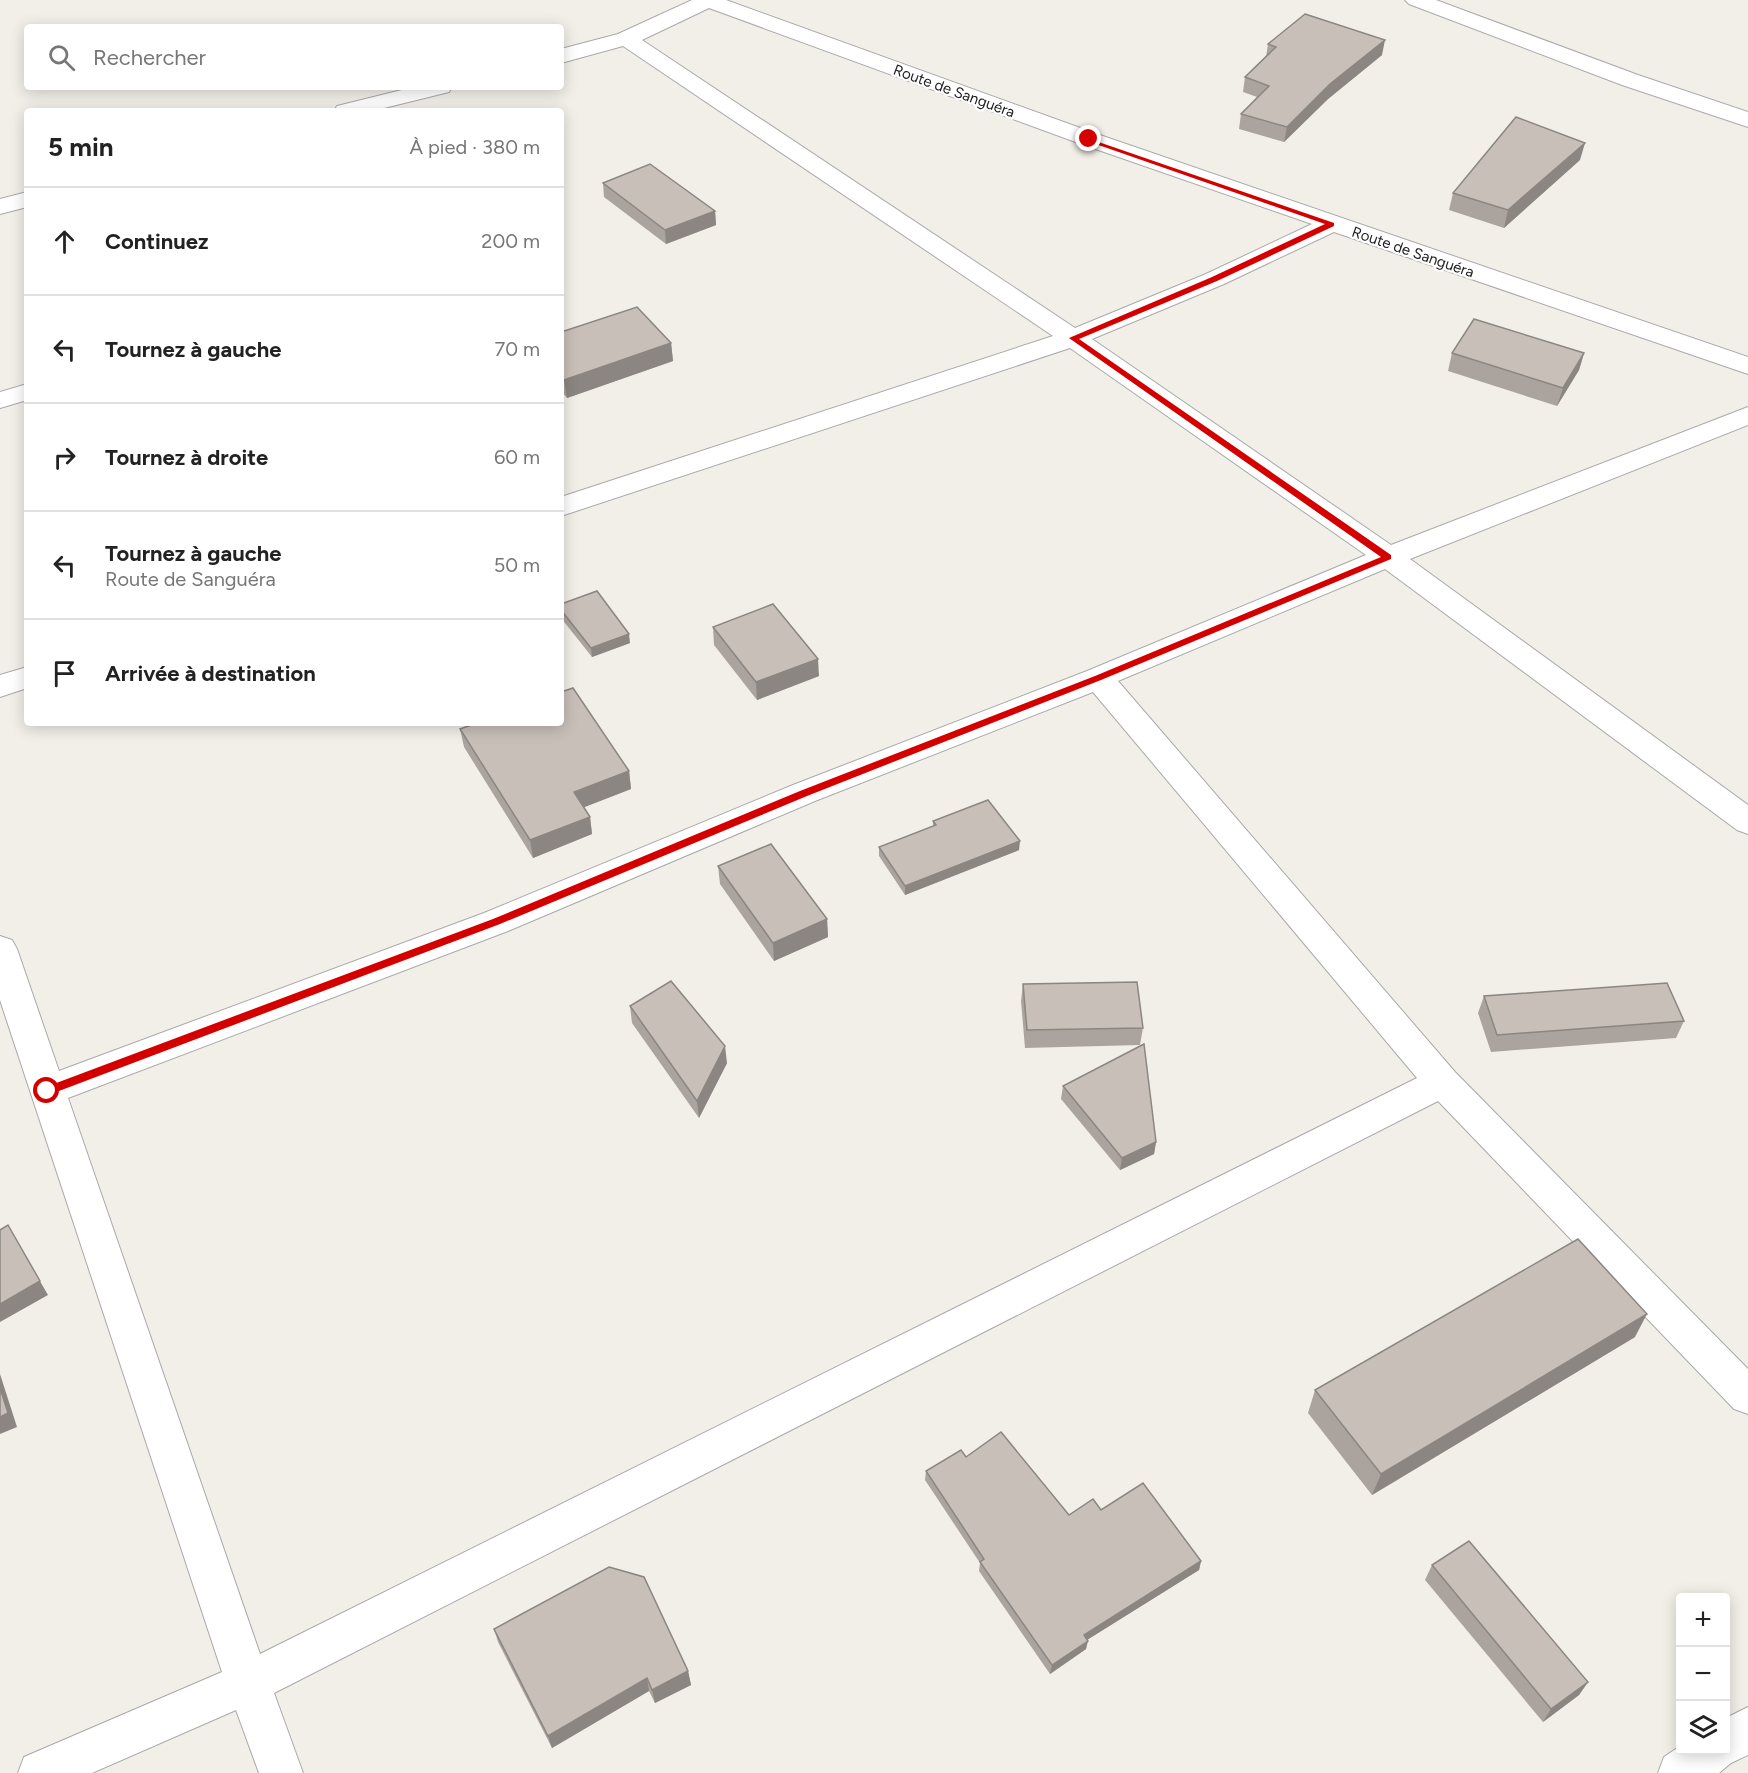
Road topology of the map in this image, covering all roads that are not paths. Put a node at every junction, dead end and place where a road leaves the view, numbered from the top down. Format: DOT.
graph roads {
  1 [pos="708,0"];
  2 [pos="1416,0"];
  3 [pos="626,39"];
  4 [pos="564,55"];
  5 [pos="429,90"];
  6 [pos="357,108"];
  7 [pos="1748,120"];
  8 [pos="24,200"];
  9 [pos="0,207"];
  10 [pos="1331,224"];
  11 [pos="1073,338"];
  12 [pos="1747,365"];
  13 [pos="24,393"];
  14 [pos="0,400"];
  15 [pos="1748,415"];
  16 [pos="564,506"];
  17 [pos="1388,557"];
  18 [pos="24,678"];
  19 [pos="1098,678"];
  20 [pos="0,686"];
  21 [pos="1748,822"];
  22 [pos="0,949"];
  23 [pos="1442,1082"];
  24 [pos="47,1091"];
  25 [pos="1748,1396"];
  26 [pos="248,1683"];
  27 [pos="1748,1729"];
  28 [pos="1730,1740"];
  29 [pos="1707,1755"];
  30 [pos="40,1773"];
  31 [pos="281,1773"];
  32 [pos="1680,1773"];
  1 -- 3 [label="street"];
  1 -- 10 [label="street, Route de Sanguéra"];
  2 -- 7 [label="street"];
  3 -- 4 [label="street"];
  3 -- 11 [label="street"];
  5 -- 6 [label="street"];
  8 -- 9 [label="street"];
  10 -- 11 [label="street"];
  10 -- 12 [label="street, Route de Sanguéra"];
  11 -- 16 [label="street"];
  11 -- 17 [label="street"];
  13 -- 14 [label="street"];
  15 -- 17 [label="street"];
  17 -- 19 [label="street"];
  17 -- 21 [label="street"];
  18 -- 20 [label="street"];
  19 -- 23 [label="street"];
  19 -- 24 [label="street"];
  22 -- 24 [label="street"];
  23 -- 25 [label="street"];
  23 -- 26 [label="street"];
  24 -- 26 [label="street"];
  26 -- 30 [label="street"];
  26 -- 31 [label="street"];
  27 -- 28 [label="street"];
  29 -- 32 [label="street"];
}
